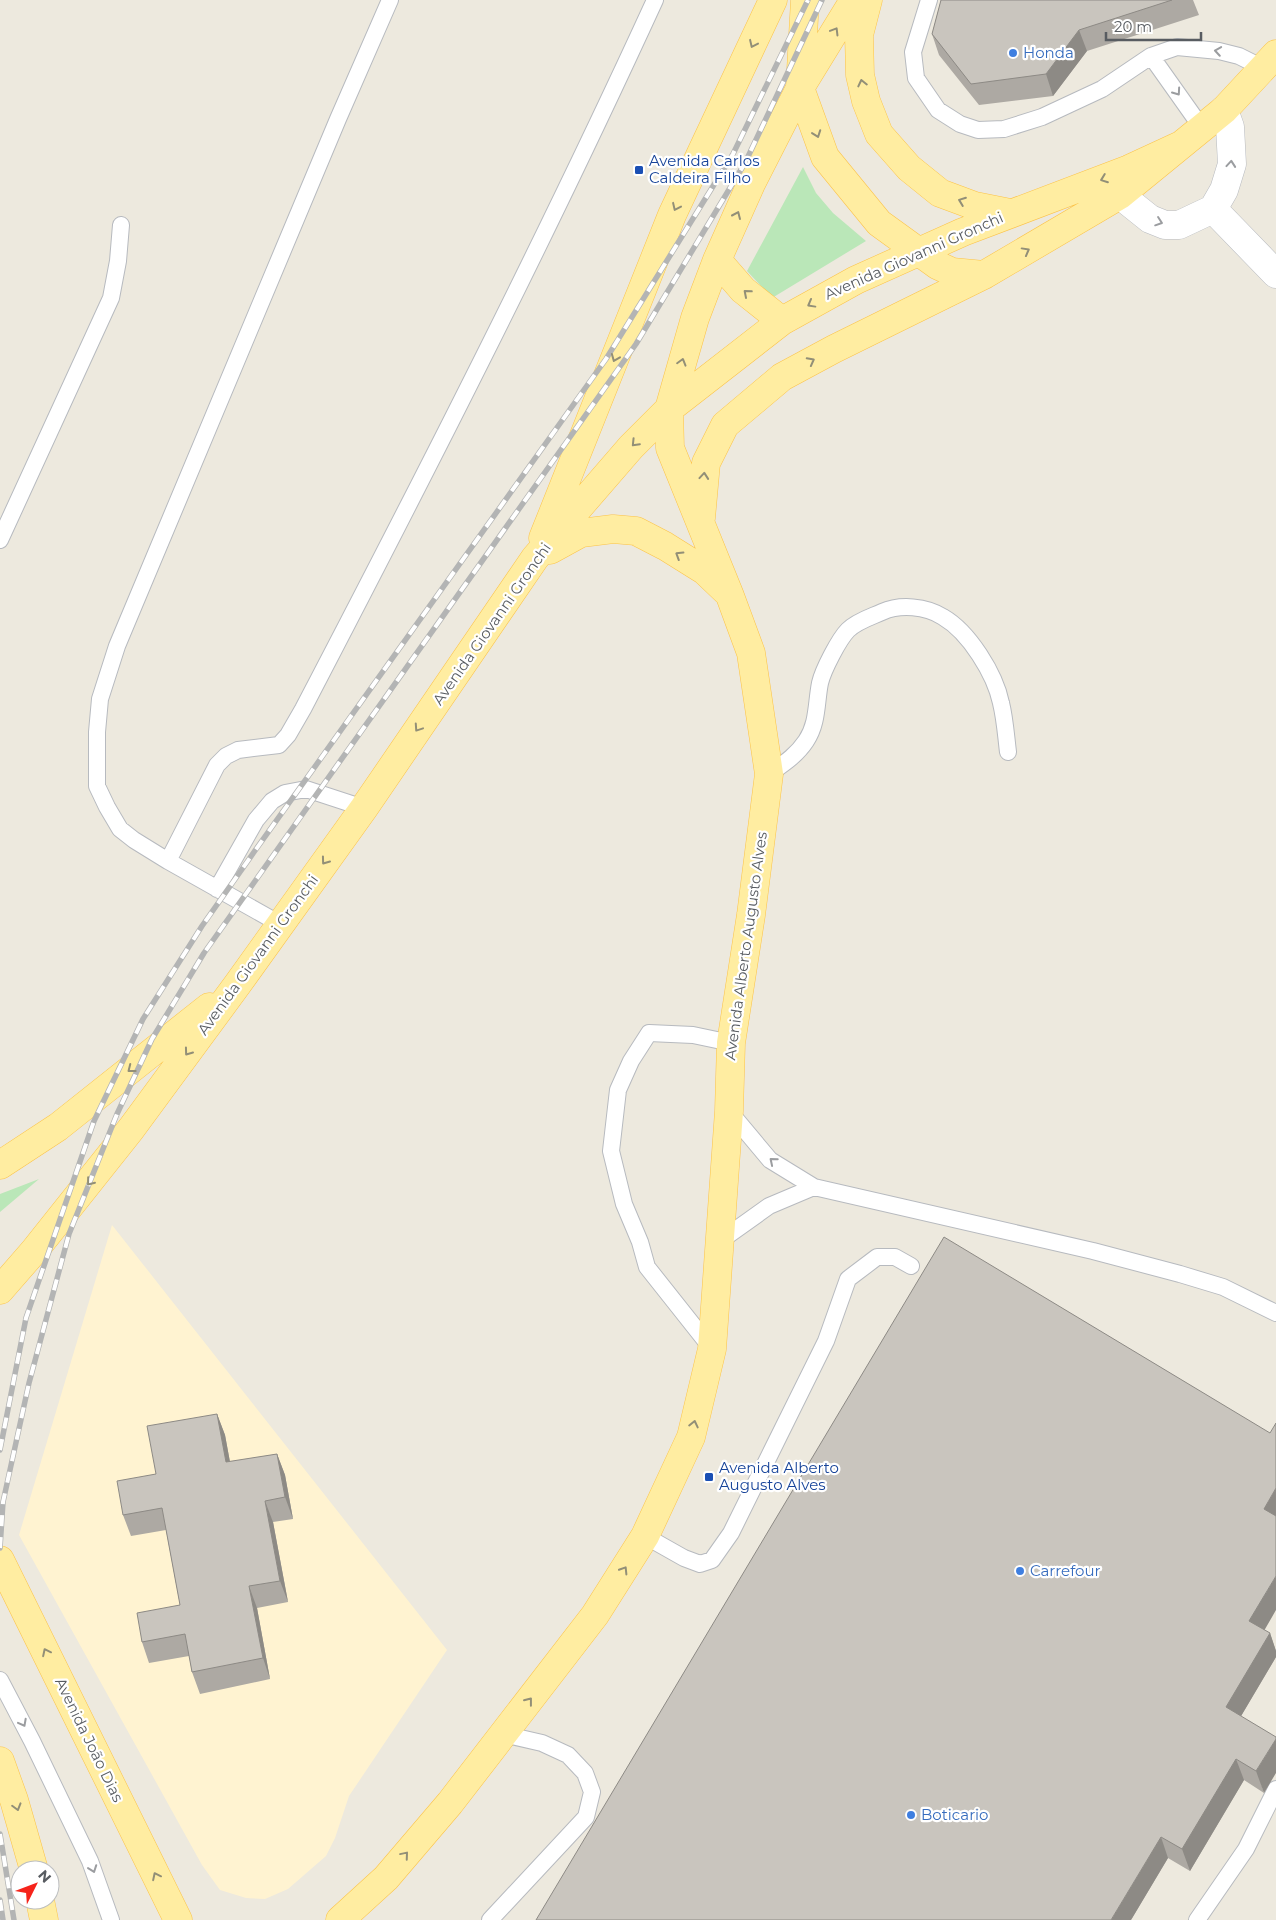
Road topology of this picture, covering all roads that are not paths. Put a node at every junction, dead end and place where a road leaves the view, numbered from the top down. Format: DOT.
graph roads {
  1 [pos="390,0"];
  2 [pos="655,0"];
  3 [pos="773,0"];
  4 [pos="805,0"];
  5 [pos="854,0"];
  6 [pos="868,0"];
  7 [pos="929,0"];
  8 [pos="1151,56"];
  9 [pos="1270,61"];
  10 [pos="800,88"];
  11 [pos="1224,110"];
  12 [pos="1202,128"];
  13 [pos="1180,145"];
  14 [pos="1120,195"];
  15 [pos="1214,209"];
  16 [pos="1010,213"];
  17 [pos="121,225"];
  18 [pos="918,251"];
  19 [pos="717,260"];
  20 [pos="984,274"];
  21 [pos="1276,274"];
  22 [pos="782,321"];
  23 [pos="669,409"];
  24 [pos="700,524"];
  25 [pos="0,540"];
  26 [pos="535,558"];
  27 [pos="730,596"];
  28 [pos="1008,752"];
  29 [pos="769,774"];
  30 [pos="364,808"];
  31 [pos="168,862"];
  32 [pos="217,889"];
  33 [pos="280,924"];
  34 [pos="237,985"];
  35 [pos="731,1043"];
  36 [pos="729,1111"];
  37 [pos="0,1165"];
  38 [pos="814,1187"];
  39 [pos="720,1241"];
  40 [pos="911,1266"];
  41 [pos="0,1290"];
  42 [pos="1276,1313"];
  43 [pos="712,1349"];
  44 [pos="645,1536"];
  45 [pos="0,1560"];
  46 [pos="0,1680"];
  47 [pos="503,1734"];
  48 [pos="0,1762"];
  49 [pos="1276,1789"];
  50 [pos="31,1860"];
  51 [pos="372,1891"];
  52 [pos="111,1920"];
  53 [pos="178,1920"];
  54 [pos="340,1920"];
  55 [pos="359,1920"];
  56 [pos="490,1920"];
  57 [pos="1197,1920"];
  1 -- 31 [label="lane"];
  2 -- 31 [label="lane"];
  3 -- 26 [label="main road, one-way"];
  4 -- 10 [label="main road"];
  10 -- 5 [label="main road, one-way"];
  16 -- 6 [label="main road, one-way"];
  7 -- 8 [label="lane"];
  9 -- 8 [label="lane, one-way"];
  8 -- 12 [label="lane, one-way"];
  9 -- 11 [label="main road, Avenida Giovanni Gronchi"];
  10 -- 18 [label="main road, one-way"];
  19 -- 10 [label="main road, one-way"];
  11 -- 12 [label="main road, Avenida Giovanni Gronchi"];
  15 -- 11 [label="street, one-way"];
  12 -- 13 [label="main road, Avenida Giovanni Gronchi"];
  13 -- 14 [label="main road, Avenida Giovanni Gronchi"];
  13 -- 16 [label="main road, Avenida Giovanni Gronchi, one-way"];
  14 -- 15 [label="street, one-way"];
  20 -- 14 [label="main road, Avenida Giovanni Gronchi, one-way"];
  15 -- 21 [label="street"];
  16 -- 18 [label="main road, Avenida Giovanni Gronchi"];
  17 -- 25 [label="lane"];
  18 -- 20 [label="main road"];
  18 -- 22 [label="main road, Avenida Giovanni Gronchi, one-way"];
  22 -- 19 [label="main road, one-way"];
  23 -- 19 [label="main road, one-way"];
  24 -- 20 [label="main road, Avenida Giovanni Gronchi, one-way"];
  22 -- 23 [label="main road, Avenida Giovanni Gronchi"];
  23 -- 24 [label="main road, Avenida Alberto Augusto Alves"];
  23 -- 26 [label="main road, Avenida Giovanni Gronchi, one-way"];
  24 -- 27 [label="main road, Avenida Alberto Augusto Alves"];
  27 -- 26 [label="main road, one-way"];
  26 -- 30 [label="main road, Avenida Giovanni Gronchi, one-way"];
  27 -- 29 [label="main road, Avenida Alberto Augusto Alves"];
  28 -- 29 [label="lane"];
  29 -- 35 [label="main road, Avenida Alberto Augusto Alves"];
  30 -- 32 [label="lane"];
  30 -- 33 [label="main road, Avenida Giovanni Gronchi, one-way"];
  31 -- 32 [label="lane"];
  32 -- 33 [label="lane"];
  33 -- 34 [label="main road, Avenida Giovanni Gronchi"];
  34 -- 37 [label="main road, one-way"];
  34 -- 41 [label="main road, Avenida Giovanni Gronchi, one-way"];
  35 -- 36 [label="main road, Avenida Alberto Augusto Alves"];
  35 -- 43 [label="lane"];
  38 -- 36 [label="lane, one-way"];
  36 -- 39 [label="main road, Avenida Alberto Augusto Alves"];
  38 -- 39 [label="lane"];
  38 -- 42 [label="lane"];
  39 -- 43 [label="main road, Avenida Alberto Augusto Alves"];
  40 -- 44 [label="lane"];
  44 -- 43 [label="main road, Avenida Alberto Augusto Alves, one-way"];
  47 -- 44 [label="main road, Avenida Alberto Augusto Alves, one-way"];
  53 -- 45 [label="main road, Avenida João Dias, one-way"];
  46 -- 52 [label="lane, one-way"];
  51 -- 47 [label="main road, Avenida Alberto Augusto Alves, one-way"];
  47 -- 56 [label="lane"];
  48 -- 50 [label="main road, one-way"];
  49 -- 57 [label="lane"];
  51 -- 54 [label="main road, Avenida Alberto Augusto Alves"];
  51 -- 55 [label="main road"];
}
